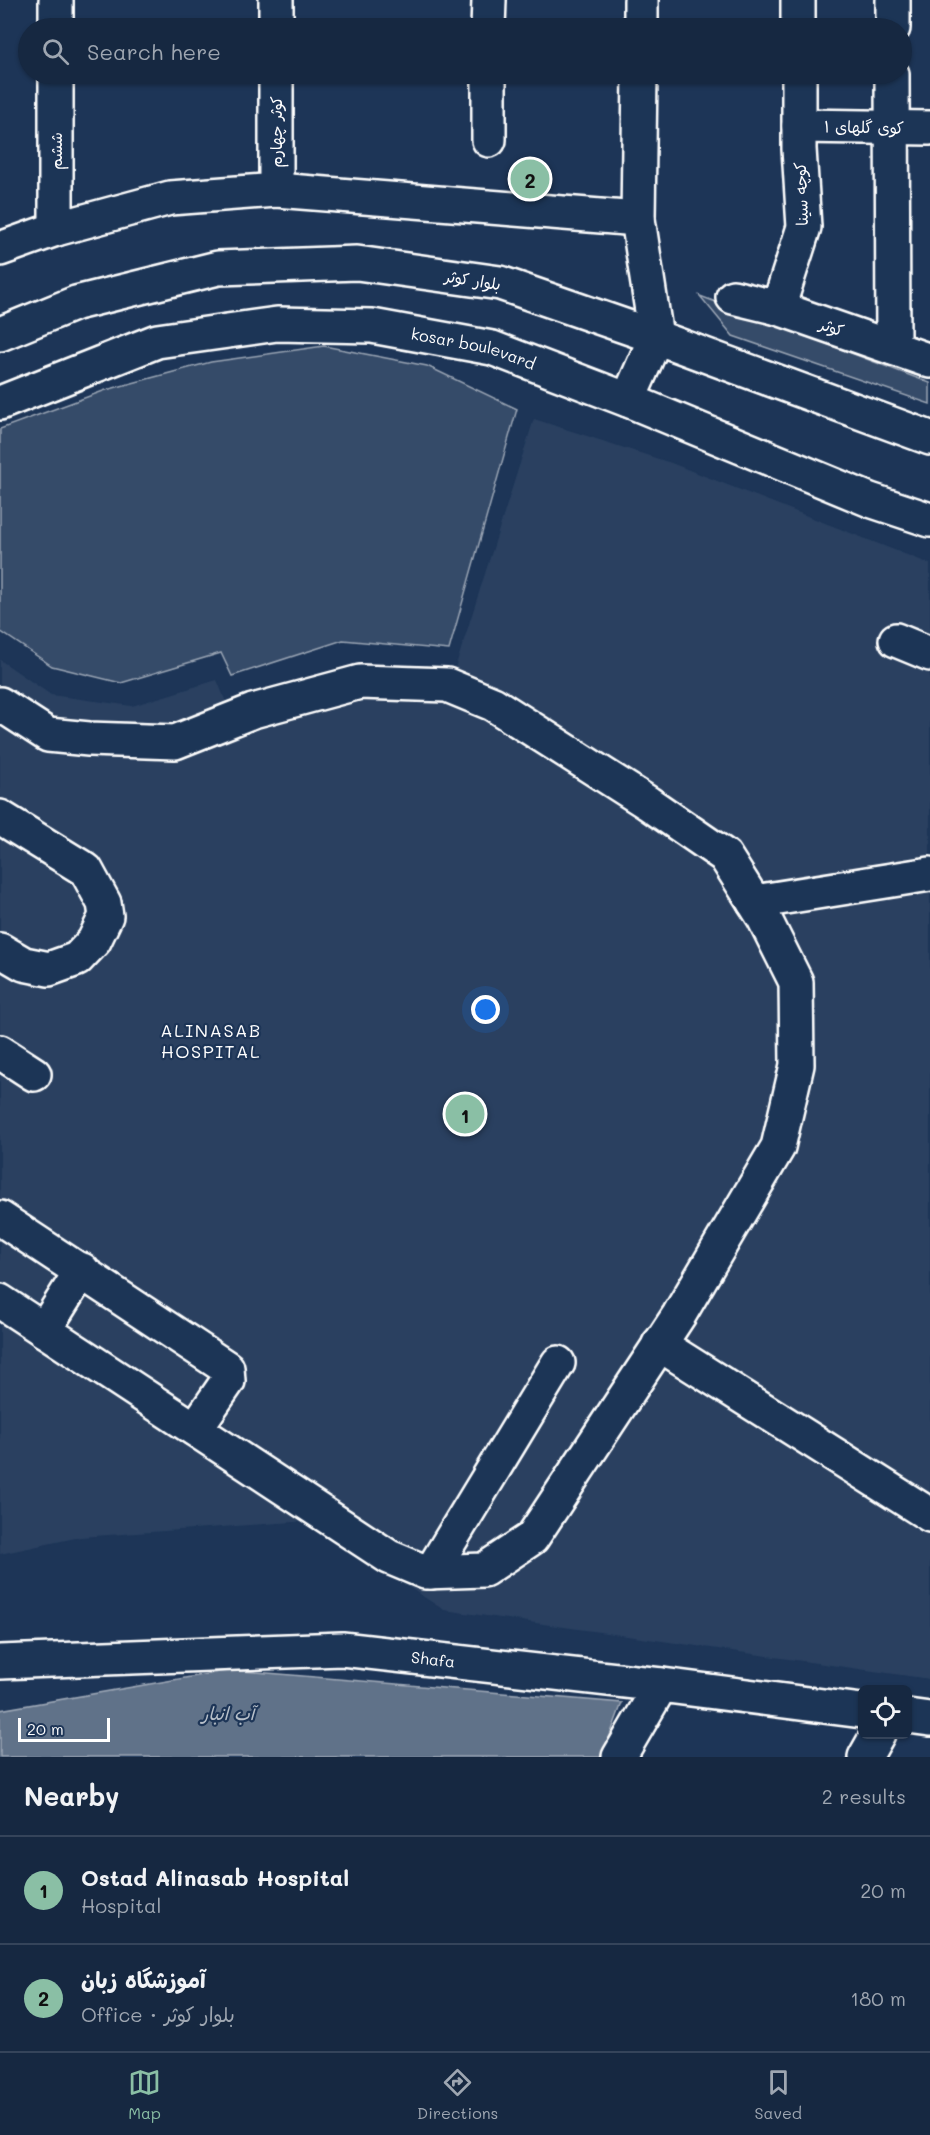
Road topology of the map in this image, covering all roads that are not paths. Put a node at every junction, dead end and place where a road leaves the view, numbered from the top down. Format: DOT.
graph roads {
  1 [pos="56,0"];
  2 [pos="276,0"];
  3 [pos="489,0"];
  4 [pos="641,0"];
  5 [pos="798,0"];
  6 [pos="893,0"];
  7 [pos="56,18"];
  8 [pos="276,18"];
  9 [pos="489,18"];
  10 [pos="641,18"];
  11 [pos="798,18"];
  12 [pos="893,18"];
  13 [pos="56,84"];
  14 [pos="276,84"];
  15 [pos="489,84"];
  16 [pos="640,84"];
  17 [pos="799,84"];
  18 [pos="892,84"];
  19 [pos="891,128"];
  20 [pos="930,128"];
  21 [pos="799,137"];
  22 [pos="489,140"];
  23 [pos="276,190"];
  24 [pos="638,219"];
  25 [pos="56,229"];
  26 [pos="0,249"];
  27 [pos="733,297"];
  28 [pos="778,308"];
  29 [pos="0,334"];
  30 [pos="656,337"];
  31 [pos="893,348"];
  32 [pos="930,361"];
  33 [pos="628,400"];
  34 [pos="0,403"];
  35 [pos="930,438"];
  36 [pos="930,520"];
  37 [pos="897,640"];
  38 [pos="930,654"];
  39 [pos="0,704"];
  40 [pos="0,817"];
  41 [pos="930,874"];
  42 [pos="754,902"];
  43 [pos="0,950"];
  44 [pos="0,1052"];
  45 [pos="34,1074"];
  46 [pos="0,1218"];
  47 [pos="82,1270"];
  48 [pos="0,1301"];
  49 [pos="44,1330"];
  50 [pos="659,1344"];
  51 [pos="558,1363"];
  52 [pos="195,1429"];
  53 [pos="930,1515"];
  54 [pos="431,1572"];
  55 [pos="0,1662"];
  56 [pos="661,1685"];
  57 [pos="858,1710"];
  58 [pos="912,1717"];
  59 [pos="930,1719"];
  60 [pos="875,1739"];
  61 [pos="619,1757"];
  62 [pos="865,1757"];
  1 -- 7 [label="street"];
  2 -- 8 [label="street"];
  3 -- 9 [label="street"];
  4 -- 10 [label="street"];
  5 -- 11 [label="street"];
  6 -- 12 [label="street"];
  13 -- 25 [label="street, ششم"];
  14 -- 23 [label="street, کوثر چهارم"];
  15 -- 22 [label="street"];
  16 -- 24 [label="street"];
  17 -- 21 [label="street, کوچه سینا"];
  18 -- 19 [label="street"];
  19 -- 20 [label="street, کوی گلهای ۱"];
  19 -- 21 [label="street, کوی گلهای ۱"];
  19 -- 31 [label="street"];
  21 -- 28 [label="street, کوچه سینا"];
  23 -- 24 [label="street"];
  23 -- 25 [label="street"];
  24 -- 30 [label="street"];
  25 -- 26 [label="street"];
  27 -- 28 [label="street, کوثر"];
  28 -- 31 [label="street, کوثر"];
  29 -- 30 [label="street, بلوار کوثر"];
  30 -- 33 [label="street"];
  30 -- 35 [label="street, بلوار کوثر"];
  31 -- 32 [label="street, کوثر"];
  33 -- 34 [label="street, kosar boulevard"];
  33 -- 36 [label="street, kosar boulevard"];
  37 -- 38 [label="street"];
  39 -- 42 [label="street"];
  40 -- 43 [label="street"];
  41 -- 42 [label="street"];
  42 -- 50 [label="street"];
  44 -- 45 [label="street"];
  46 -- 47 [label="street"];
  47 -- 49 [label="street"];
  47 -- 52 [label="street"];
  48 -- 49 [label="street"];
  49 -- 52 [label="street"];
  50 -- 53 [label="street"];
  50 -- 54 [label="street"];
  51 -- 54 [label="street"];
  52 -- 54 [label="street"];
  55 -- 56 [label="street, Shafa"];
  56 -- 57 [label="street, Shafa"];
  56 -- 61 [label="street"];
  58 -- 59 [label="street"];
  60 -- 62 [label="street"];
}
